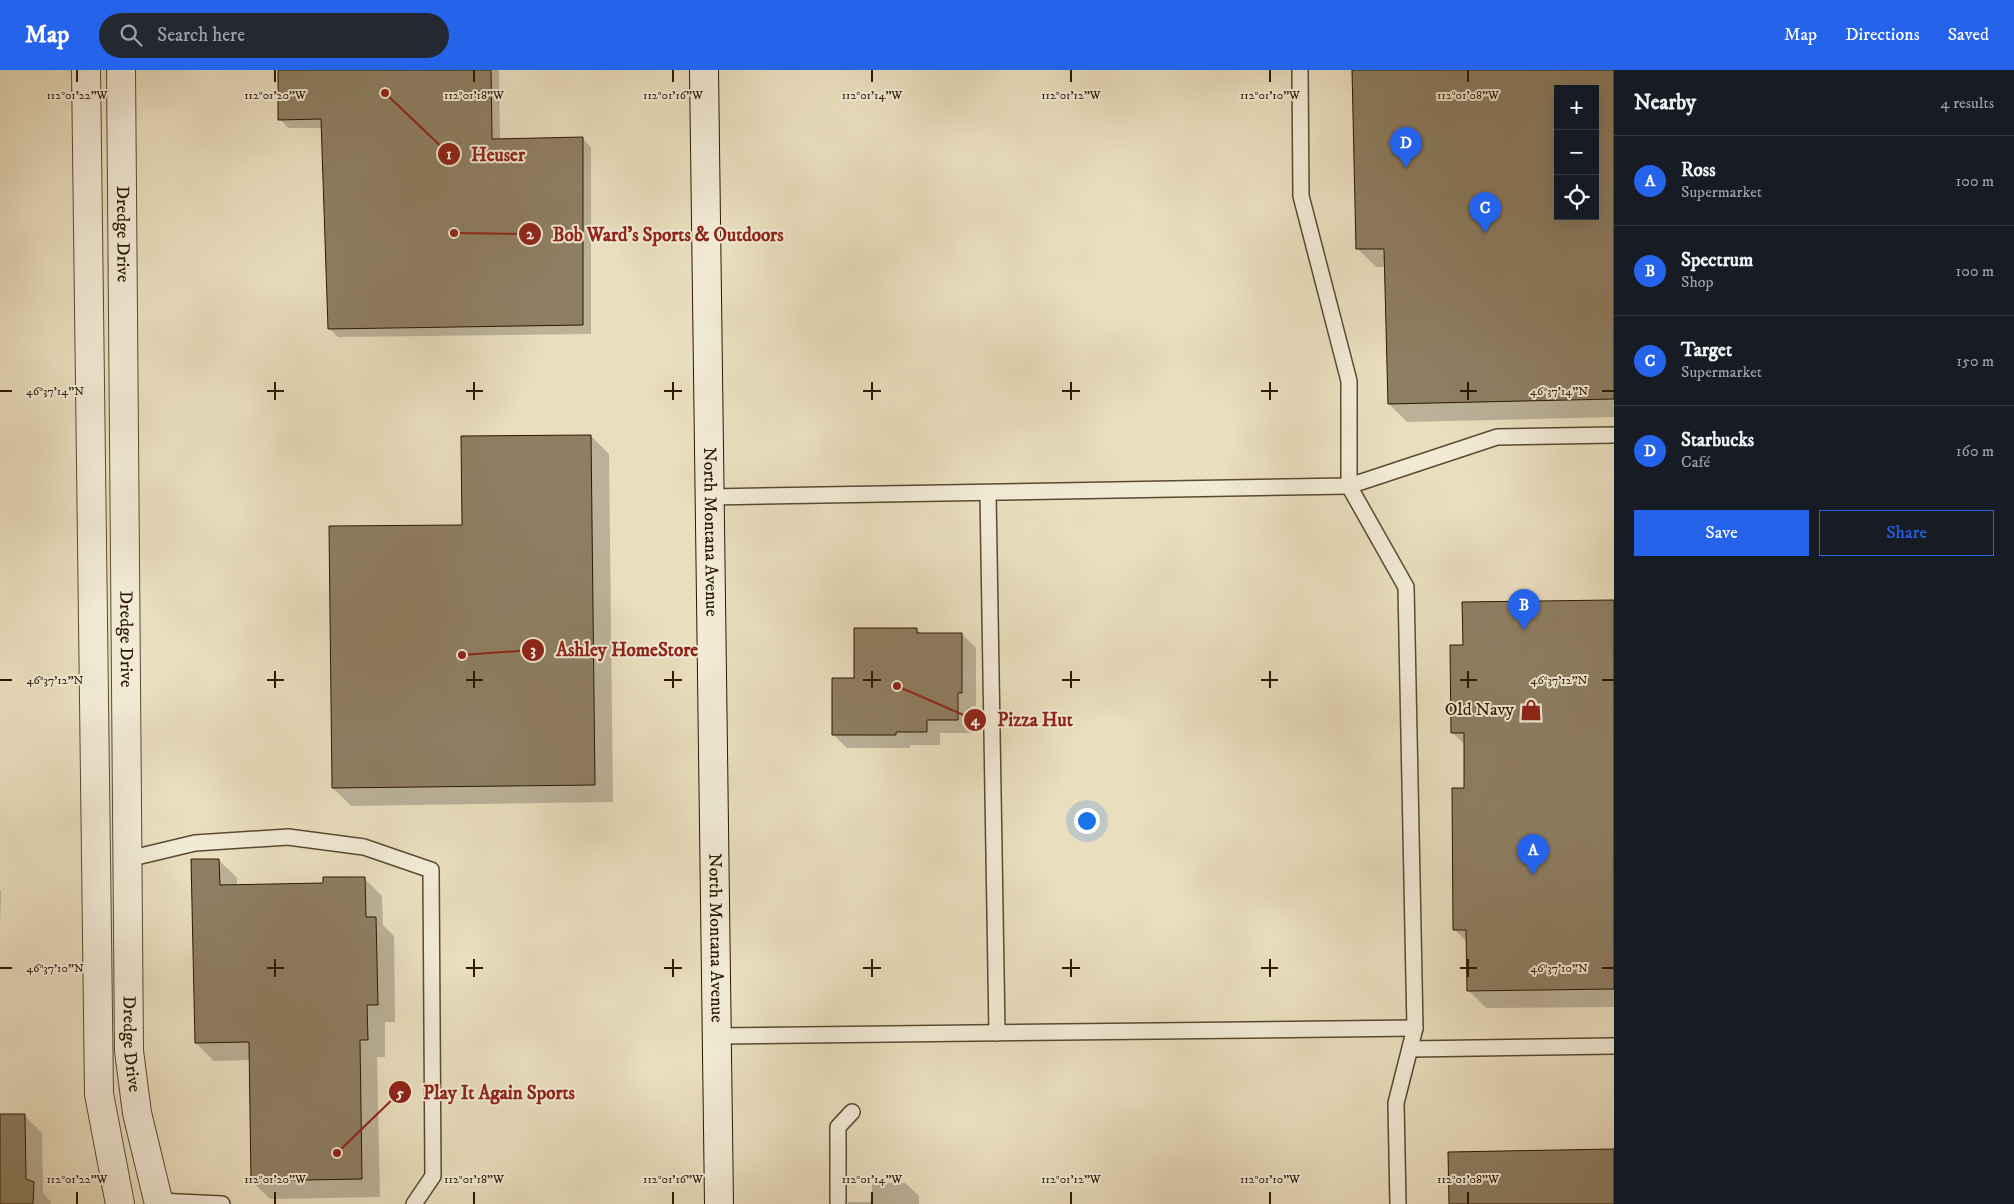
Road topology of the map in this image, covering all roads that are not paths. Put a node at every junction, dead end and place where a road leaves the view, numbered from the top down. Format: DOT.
graph roads {
  1 [pos="86,70"];
  2 [pos="121,70"];
  3 [pos="704,70"];
  4 [pos="1300,70"];
  5 [pos="1614,435"];
  6 [pos="1349,486"];
  7 [pos="988,492"];
  8 [pos="710,497"];
  9 [pos="128,859"];
  10 [pos="1415,1028"];
  11 [pos="997,1033"];
  12 [pos="718,1036"];
  13 [pos="1614,1046"];
  14 [pos="1410,1049"];
  15 [pos="852,1112"];
  16 [pos="838,1201"];
  17 [pos="159,1202"];
  18 [pos="120,1204"];
  19 [pos="222,1204"];
  20 [pos="414,1204"];
  21 [pos="719,1204"];
  22 [pos="1398,1204"];
  1 -- 18 [label="street, Dredge Drive"];
  2 -- 9 [label="street, Dredge Drive"];
  3 -- 8 [label="street, North Montana Avenue"];
  4 -- 6 [label="lane"];
  5 -- 6 [label="lane"];
  6 -- 7 [label="lane"];
  6 -- 10 [label="lane"];
  7 -- 8 [label="lane"];
  7 -- 11 [label="lane"];
  8 -- 12 [label="street, North Montana Avenue"];
  9 -- 17 [label="street, Dredge Drive"];
  9 -- 20 [label="lane"];
  10 -- 11 [label="lane"];
  10 -- 14 [label="lane"];
  11 -- 12 [label="lane"];
  12 -- 21 [label="street, North Montana Avenue"];
  13 -- 14 [label="lane"];
  14 -- 22 [label="lane"];
  15 -- 16 [label="lane"];
  17 -- 19 [label="lane"];
}
